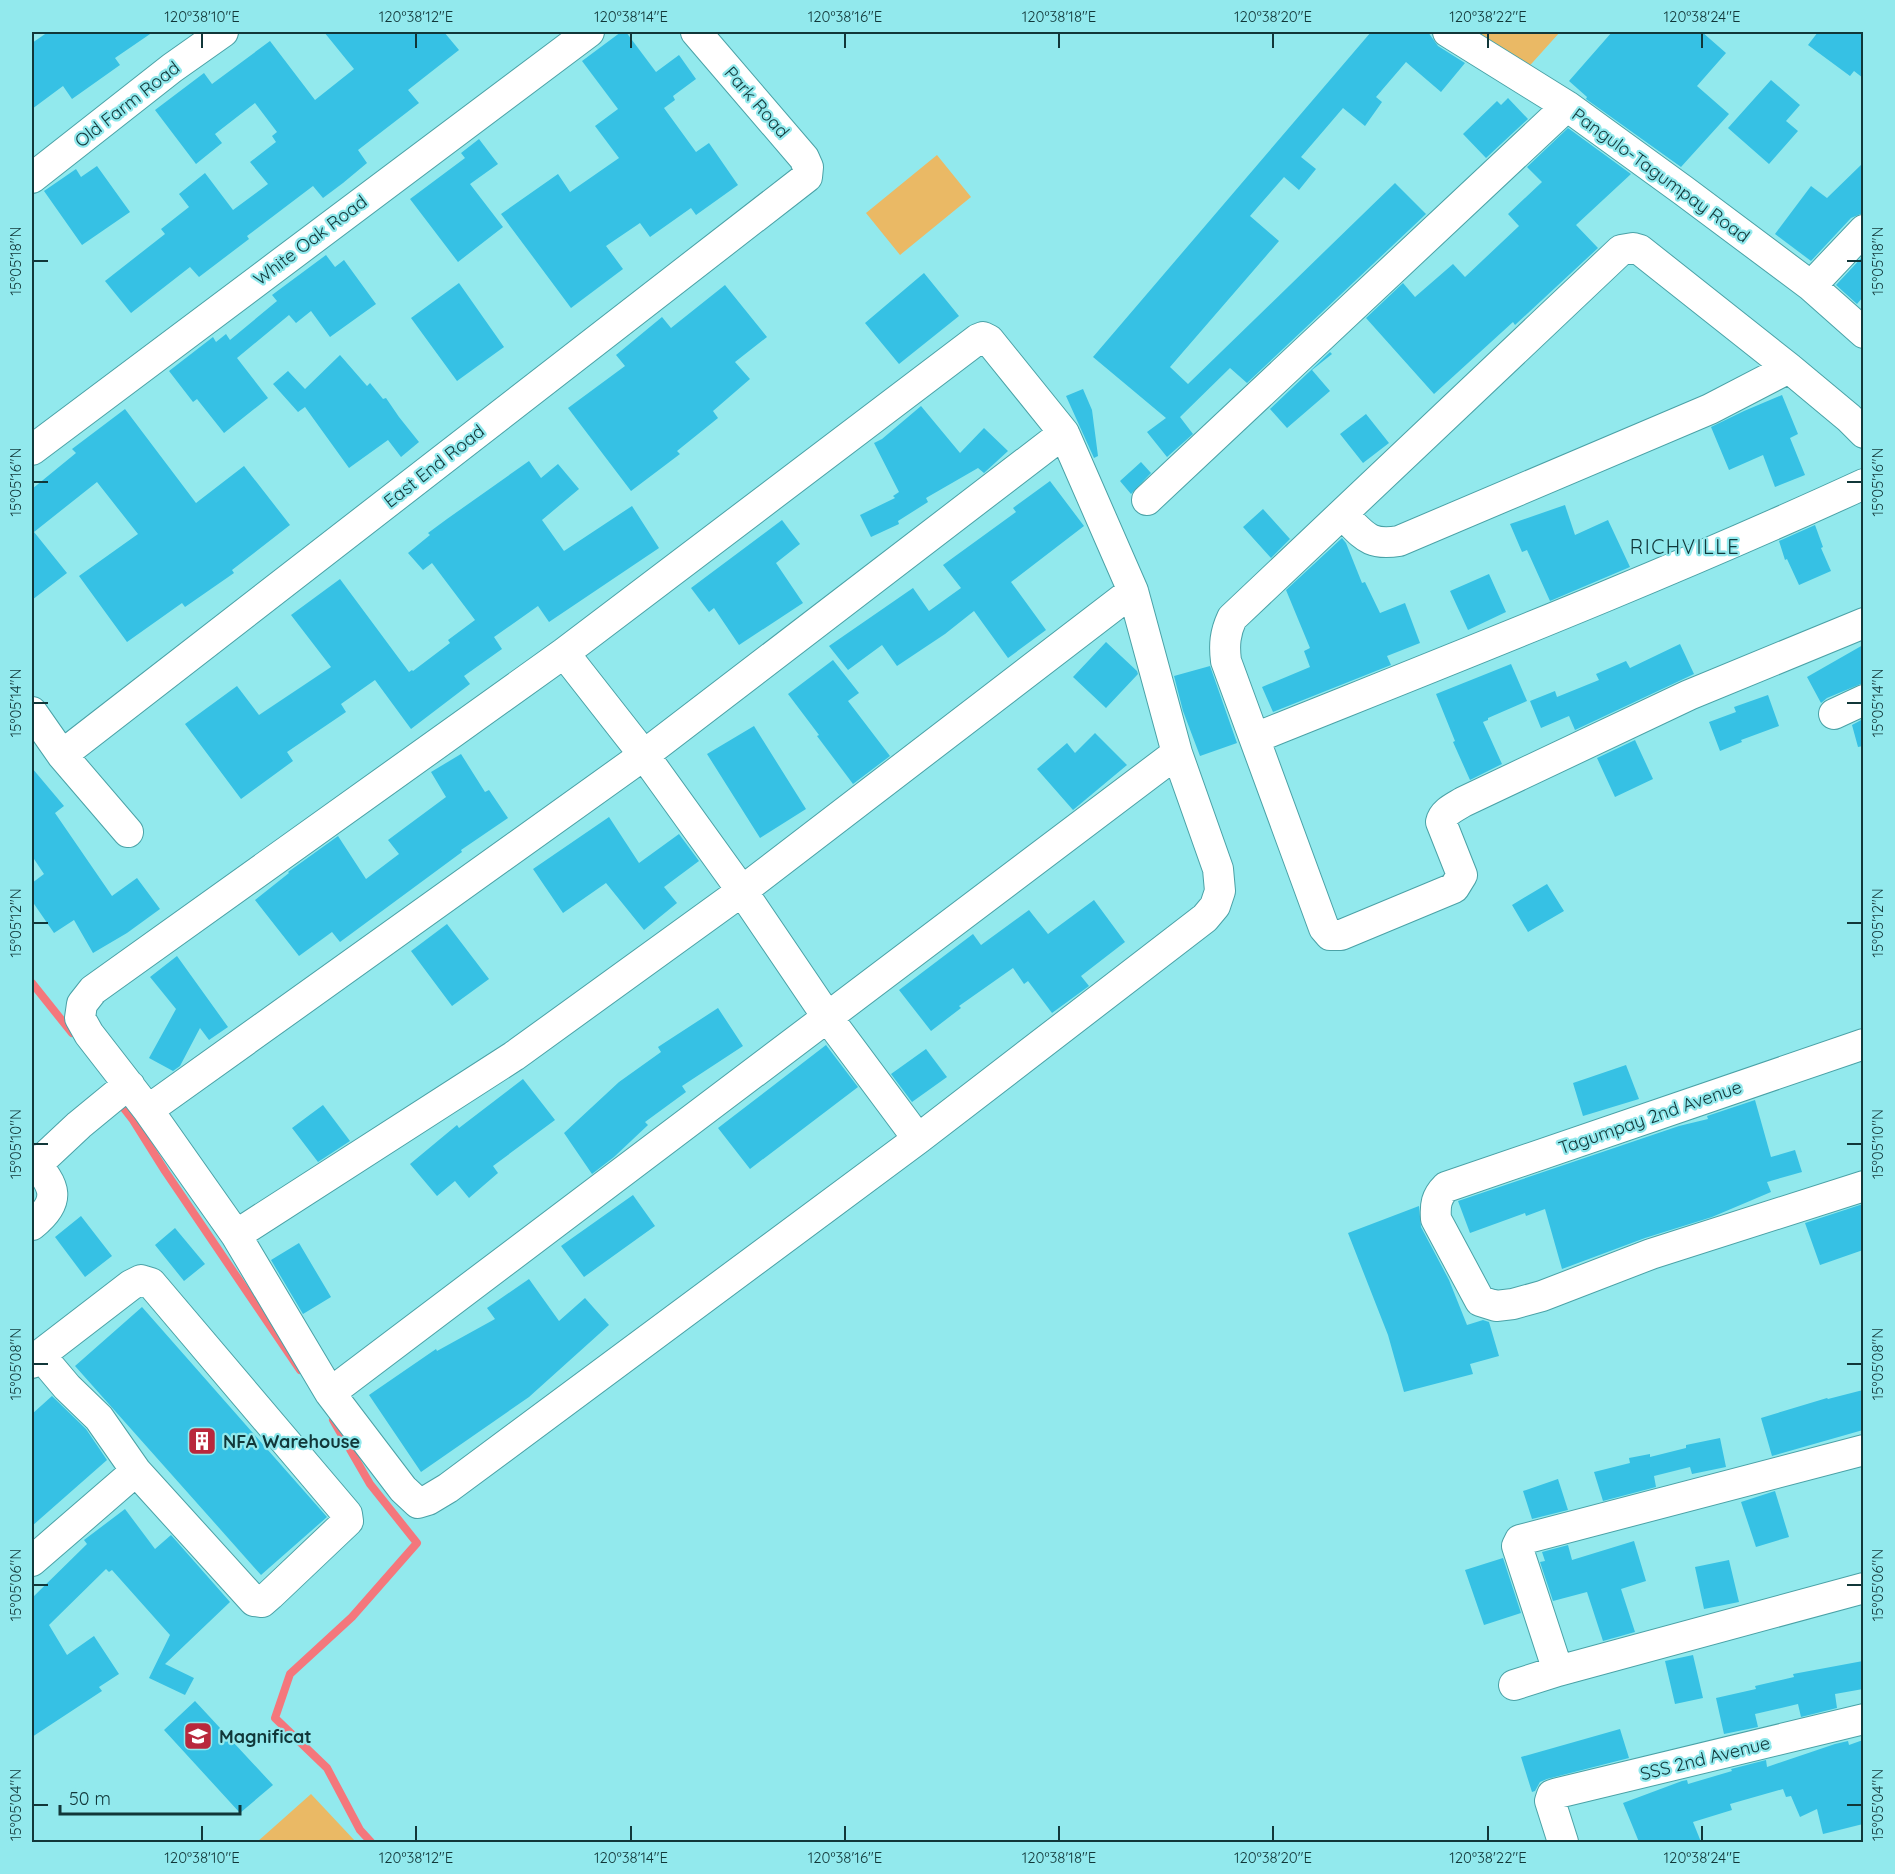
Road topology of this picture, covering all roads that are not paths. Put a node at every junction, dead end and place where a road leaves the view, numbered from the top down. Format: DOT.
graph roads {
  1 [pos="223,32"];
  2 [pos="589,32"];
  3 [pos="696,32"];
  4 [pos="1448,32"];
  5 [pos="1568,106"];
  6 [pos="807,177"];
  7 [pos="32,178"];
  8 [pos="1863,230"];
  9 [pos="1811,286"];
  10 [pos="1863,333"];
  11 [pos="1789,368"];
  12 [pos="1064,433"];
  13 [pos="1863,433"];
  14 [pos="32,450"];
  15 [pos="1863,484"];
  16 [pos="1147,500"];
  17 [pos="1342,515"];
  18 [pos="1133,591"];
  19 [pos="1863,623"];
  20 [pos="564,653"];
  21 [pos="1863,700"];
  22 [pos="32,712"];
  23 [pos="1834,714"];
  24 [pos="1255,738"];
  25 [pos="1177,753"];
  26 [pos="62,755"];
  27 [pos="644,755"];
  28 [pos="128,832"];
  29 [pos="742,891"];
  30 [pos="828,1018"];
  31 [pos="1863,1044"];
  32 [pos="120,1093"];
  33 [pos="148,1110"];
  34 [pos="918,1139"];
  35 [pos="33,1164"];
  36 [pos="1863,1186"];
  37 [pos="32,1225"];
  38 [pos="236,1234"];
  39 [pos="36,1359"];
  40 [pos="330,1393"];
  41 [pos="1863,1450"];
  42 [pos="136,1471"];
  43 [pos="32,1561"];
  44 [pos="1863,1588"];
  45 [pos="1558,1671"];
  46 [pos="1514,1685"];
  47 [pos="1863,1719"];
  48 [pos="1563,1842"];
  1 -- 7 [label="street, Old Farm Road"];
  2 -- 14 [label="street, White Oak Road"];
  3 -- 6 [label="street, Park Road"];
  4 -- 5 [label="street, Pangulo-Tagumpay Road"];
  5 -- 9 [label="street, Pangulo-Tagumpay Road"];
  5 -- 16 [label="street"];
  6 -- 26 [label="street, East End Road"];
  8 -- 9 [label="street"];
  9 -- 10 [label="street, Pangulo-Tagumpay Road"];
  11 -- 13 [label="street"];
  11 -- 17 [label="street"];
  11 -- 17 [label="street"];
  12 -- 18 [label="street"];
  12 -- 20 [label="street"];
  12 -- 27 [label="street"];
  15 -- 24 [label="street"];
  17 -- 24 [label="street"];
  18 -- 25 [label="street"];
  18 -- 29 [label="street"];
  19 -- 24 [label="street"];
  20 -- 27 [label="street"];
  20 -- 32 [label="street"];
  21 -- 23 [label="street"];
  22 -- 26 [label="street"];
  25 -- 30 [label="street"];
  25 -- 34 [label="street"];
  26 -- 28 [label="street"];
  27 -- 29 [label="street"];
  27 -- 33 [label="street"];
  29 -- 30 [label="street"];
  29 -- 38 [label="street"];
  30 -- 34 [label="street"];
  30 -- 40 [label="street"];
  31 -- 36 [label="street, Tagumpay 2nd Avenue"];
  32 -- 33 [label="street"];
  32 -- 35 [label="street"];
  33 -- 38 [label="street"];
  34 -- 40 [label="street"];
  35 -- 37 [label="street"];
  38 -- 40 [label="street"];
  39 -- 42 [label="street"];
  39 -- 42 [label="street"];
  41 -- 45 [label="street"];
  42 -- 43 [label="street"];
  44 -- 45 [label="street"];
  45 -- 46 [label="street"];
  47 -- 48 [label="street, SSS 2nd Avenue"];
}
